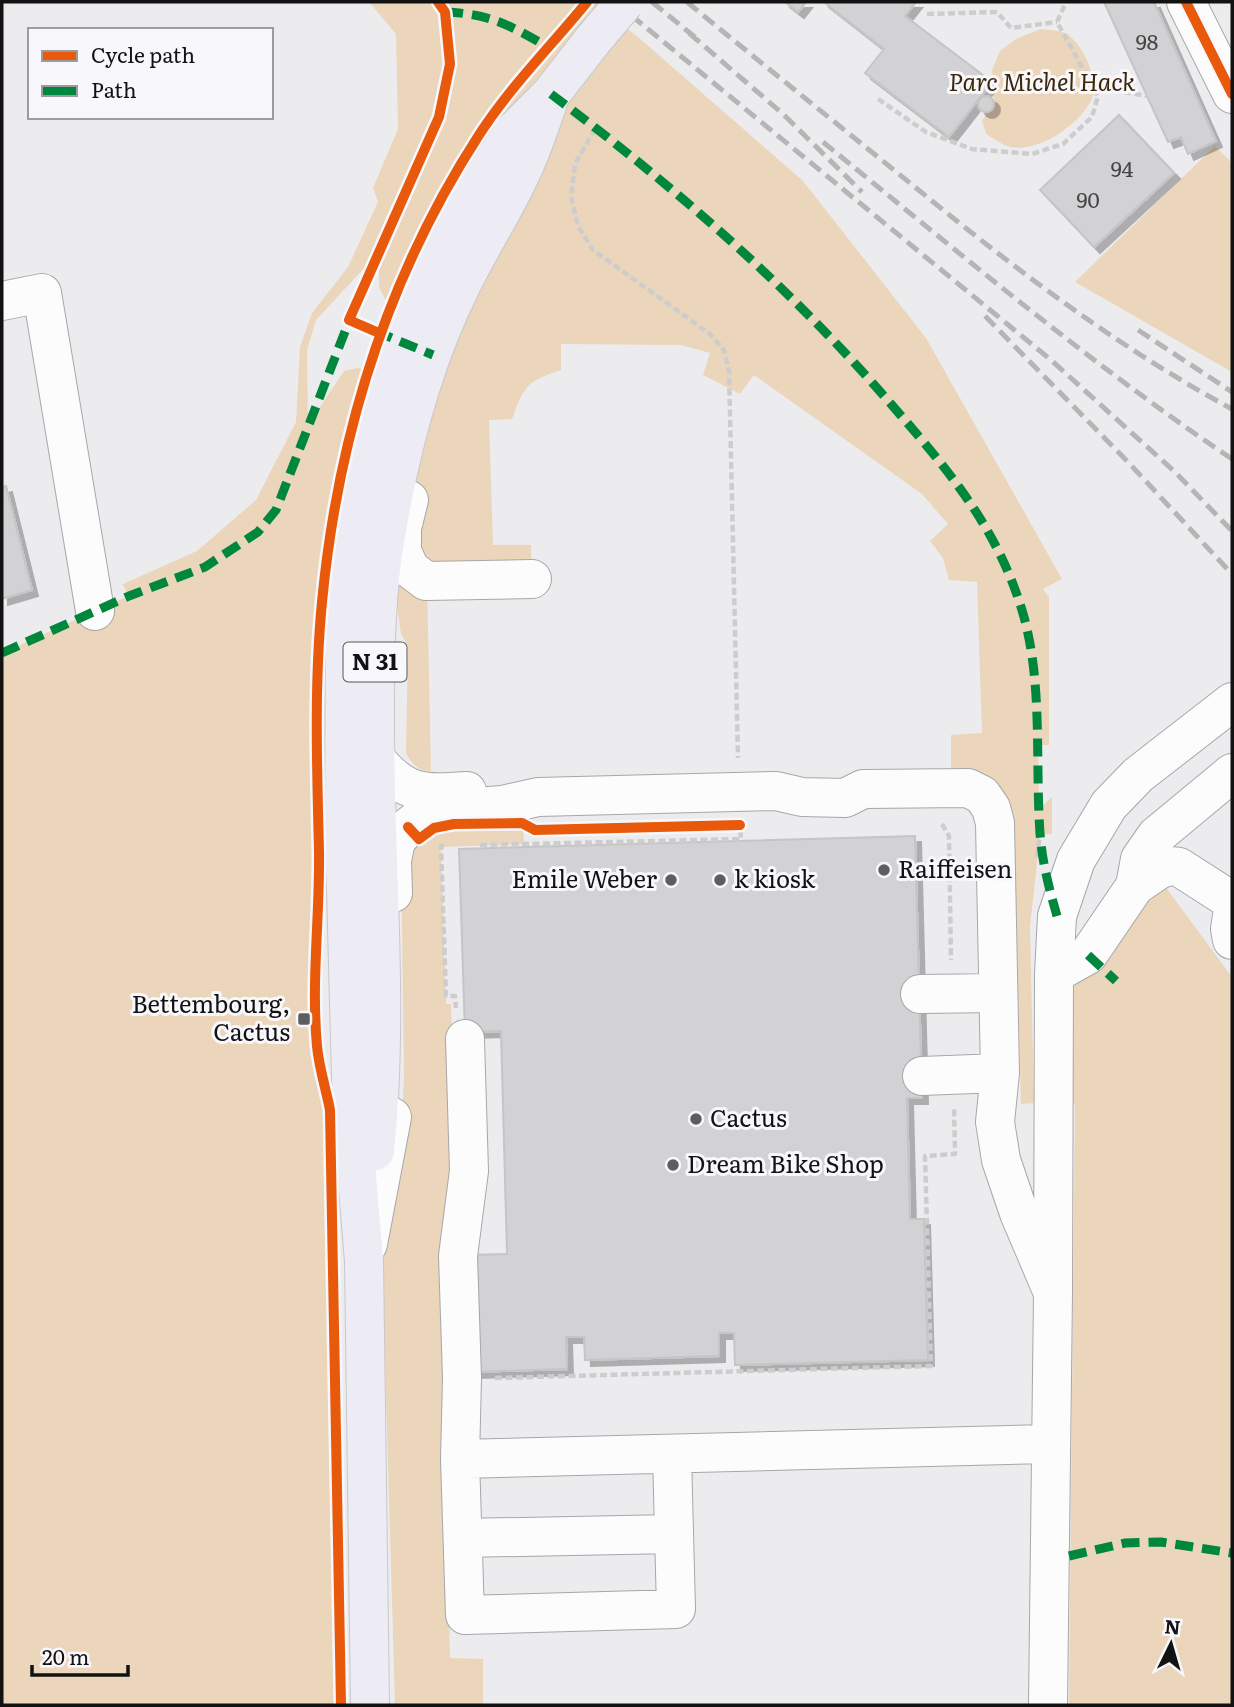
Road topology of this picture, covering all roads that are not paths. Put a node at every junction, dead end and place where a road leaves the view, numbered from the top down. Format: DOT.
graph roads {
  1 [pos="625,2"];
  2 [pos="1186,2"];
  3 [pos="551,94"];
  4 [pos="1232,94"];
  5 [pos="2,301"];
  6 [pos="428,369"];
  7 [pos="362,490"];
  8 [pos="532,579"];
  9 [pos="95,611"];
  10 [pos="1232,702"];
  11 [pos="375,758"];
  12 [pos="1232,773"];
  13 [pos="538,797"];
  14 [pos="1135,886"];
  15 [pos="1232,901"];
  16 [pos="1232,916"];
  17 [pos="1232,940"];
  18 [pos="1054,974"];
  19 [pos="998,993"];
  20 [pos="935,994"];
  21 [pos="465,1040"];
  22 [pos="1000,1073"];
  23 [pos="937,1076"];
  24 [pos="1053,1220"];
  25 [pos="364,1261"];
  26 [pos="1053,1293"];
  27 [pos="1050,1444"];
  28 [pos="672,1454"];
  29 [pos="460,1459"];
  30 [pos="674,1534"];
  31 [pos="463,1538"];
  32 [pos="370,1705"];
  33 [pos="1048,1705"];
  1 -- 3 [label="main road, N 31, bridge"];
  2 -- 4 [label="street"];
  3 -- 6 [label="main road, N 31"];
  3 -- 7 [label="main road, N 31"];
  5 -- 9 [label="street"];
  6 -- 8 [label="street"];
  6 -- 11 [label="main road, N 31"];
  7 -- 11 [label="main road"];
  7 -- 25 [label="main road, N 31"];
  10 -- 18 [label="street"];
  11 -- 13 [label="street"];
  11 -- 25 [label="main road, N 31"];
  12 -- 14 [label="street"];
  13 -- 19 [label="street"];
  13 -- 25 [label="street"];
  14 -- 15 [label="street"];
  14 -- 18 [label="street"];
  16 -- 17 [label="street"];
  18 -- 24 [label="street"];
  19 -- 20 [label="street"];
  19 -- 22 [label="street"];
  21 -- 29 [label="street"];
  22 -- 23 [label="street"];
  22 -- 24 [label="street"];
  22 -- 26 [label="street"];
  24 -- 26 [label="street"];
  25 -- 32 [label="main road, N 31"];
  26 -- 27 [label="street"];
  27 -- 28 [label="street"];
  27 -- 33 [label="street"];
  28 -- 29 [label="street"];
  28 -- 30 [label="street"];
  29 -- 31 [label="street"];
  30 -- 31 [label="street"];
  30 -- 31 [label="street"];
}
